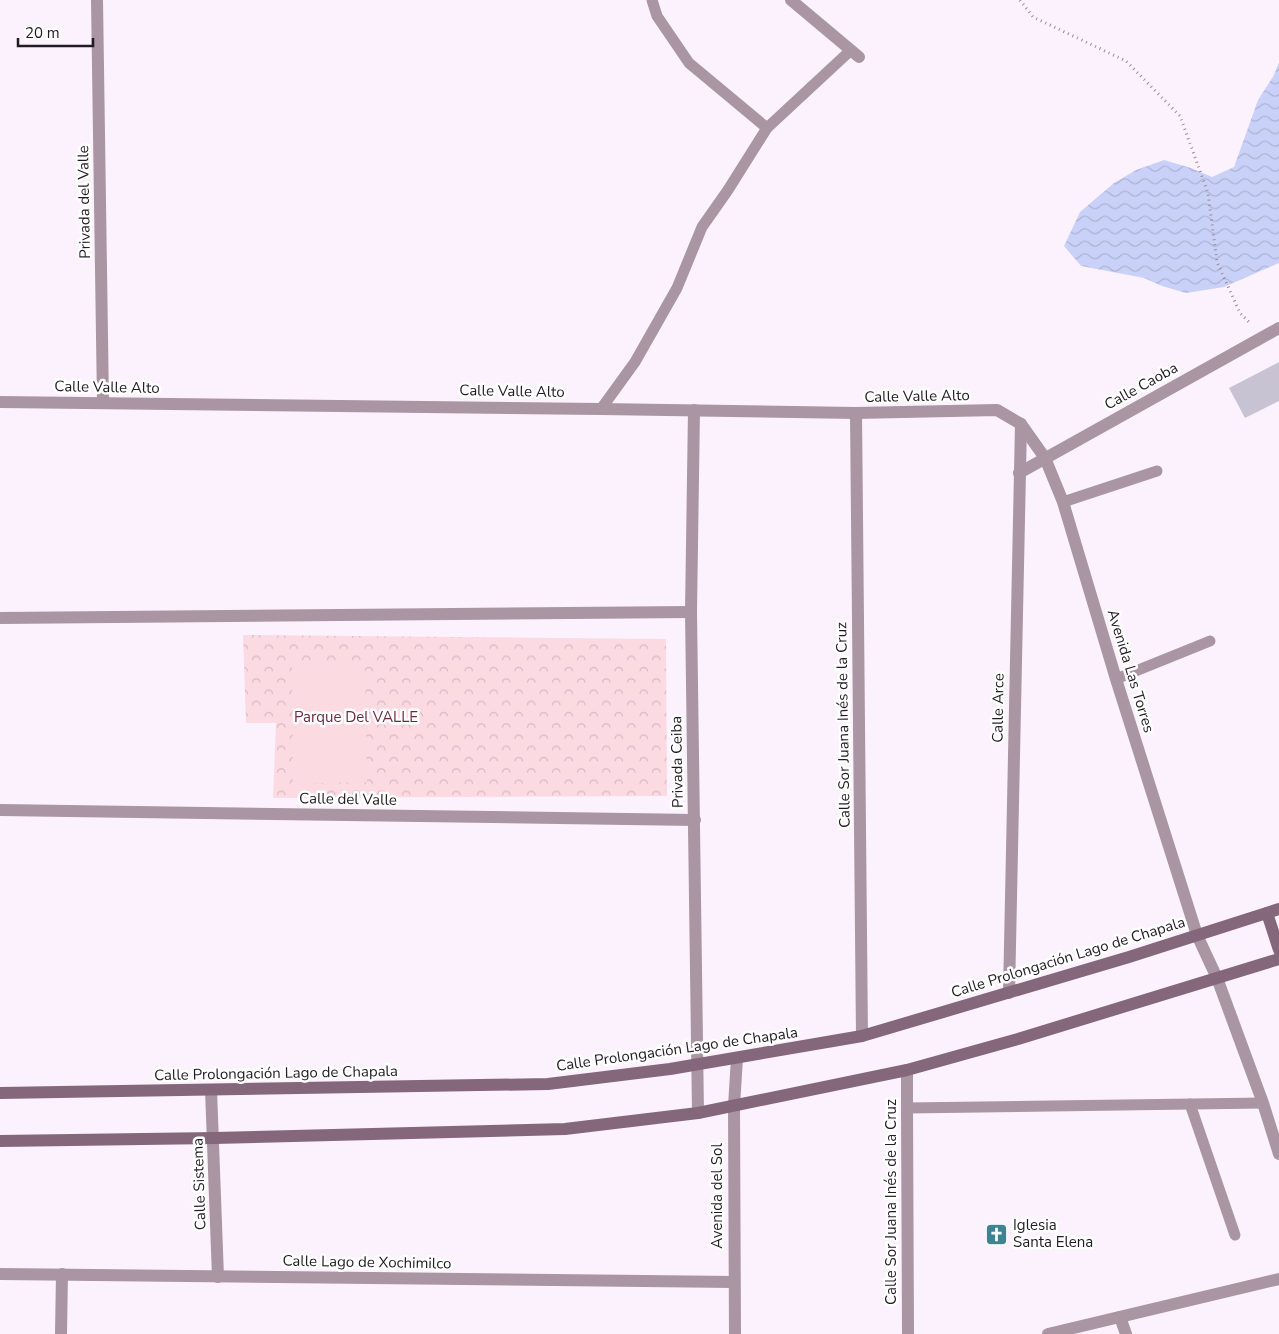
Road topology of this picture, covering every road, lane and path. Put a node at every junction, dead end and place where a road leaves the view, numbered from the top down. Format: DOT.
graph roads {
  1 [pos="97,0"];
  2 [pos="652,0"];
  3 [pos="791,0"];
  4 [pos="1020,0"];
  5 [pos="855,54"];
  6 [pos="766,128"];
  7 [pos="1279,328"];
  8 [pos="1264,336"];
  9 [pos="0,402"];
  10 [pos="103,403"];
  11 [pos="601,409"];
  12 [pos="694,410"];
  13 [pos="856,414"];
  14 [pos="1021,424"];
  15 [pos="1045,458"];
  16 [pos="1158,471"];
  17 [pos="1019,473"];
  18 [pos="1063,502"];
  19 [pos="691,612"];
  20 [pos="0,618"];
  21 [pos="1210,641"];
  22 [pos="1116,679"];
  23 [pos="0,810"];
  24 [pos="695,820"];
  25 [pos="1273,911"];
  26 [pos="1197,935"];
  27 [pos="1279,950"];
  28 [pos="1279,958"];
  29 [pos="1216,978"];
  30 [pos="1008,993"];
  31 [pos="862,1036"];
  32 [pos="737,1058"];
  33 [pos="697,1065"];
  34 [pos="908,1070"];
  35 [pos="211,1090"];
  36 [pos="0,1093"];
  37 [pos="1263,1103"];
  38 [pos="1190,1104"];
  39 [pos="734,1106"];
  40 [pos="906,1108"];
  41 [pos="698,1113"];
  42 [pos="214,1138"];
  43 [pos="0,1141"];
  44 [pos="1279,1154"];
  45 [pos="1235,1235"];
  46 [pos="0,1274"];
  47 [pos="62,1274"];
  48 [pos="218,1277"];
  49 [pos="1279,1279"];
  50 [pos="734,1282"];
  51 [pos="1120,1317"];
  52 [pos="61,1334"];
  53 [pos="735,1334"];
  54 [pos="908,1334"];
  55 [pos="1048,1334"];
  56 [pos="1126,1334"];
  1 -- 10 [label="street, Privada del Valle"];
  2 -- 6 [label="lane"];
  3 -- 5 [label="street"];
  4 -- 8 [label="path"];
  5 -- 6 [label="lane"];
  6 -- 11 [label="lane"];
  7 -- 8 [label="street, Calle Caoba"];
  8 -- 15 [label="street, Calle Caoba"];
  9 -- 10 [label="street, Calle Valle Alto"];
  10 -- 11 [label="street, Calle Valle Alto"];
  11 -- 12 [label="street, Calle Valle Alto"];
  12 -- 13 [label="street, Calle Valle Alto"];
  12 -- 19 [label="street, Privada Ceiba"];
  13 -- 14 [label="street, Calle Valle Alto"];
  13 -- 31 [label="street, Calle Sor Juana Inés de la Cruz"];
  14 -- 15 [label="street, Avenida Las Torres"];
  14 -- 17 [label="street, Calle Arce"];
  15 -- 17 [label="street, Calle Caoba"];
  15 -- 18 [label="street, Avenida Las Torres"];
  16 -- 18 [label="lane"];
  17 -- 30 [label="street, Calle Arce"];
  18 -- 22 [label="street, Avenida Las Torres"];
  19 -- 20 [label="street"];
  19 -- 24 [label="street, Privada Ceiba"];
  21 -- 22 [label="lane"];
  22 -- 26 [label="street, Avenida Las Torres"];
  23 -- 24 [label="street, Calle del Valle"];
  24 -- 33 [label="street, Privada Ceiba"];
  25 -- 26 [label="main road, Calle Prolongación Lago de Chapala"];
  25 -- 27 [label="main road"];
  26 -- 29 [label="street, Avenida Las Torres"];
  26 -- 30 [label="main road, Calle Prolongación Lago de Chapala"];
  28 -- 29 [label="main road"];
  29 -- 34 [label="main road"];
  29 -- 37 [label="street, Avenida Las Torres"];
  30 -- 31 [label="main road, Calle Prolongación Lago de Chapala"];
  31 -- 32 [label="main road, Calle Prolongación Lago de Chapala"];
  32 -- 33 [label="main road, Calle Prolongación Lago de Chapala"];
  32 -- 39 [label="street, Avenida del Sol"];
  33 -- 35 [label="main road, Calle Prolongación Lago de Chapala"];
  33 -- 41 [label="street, Privada Ceiba"];
  34 -- 39 [label="main road"];
  34 -- 40 [label="street, Calle Sor Juana Inés de la Cruz"];
  35 -- 36 [label="main road, Calle Prolongación Lago de Chapala"];
  35 -- 42 [label="street, Calle Sistema"];
  37 -- 38 [label="lane"];
  37 -- 44 [label="street, Avenida Las Torres"];
  38 -- 40 [label="lane"];
  38 -- 45 [label="lane"];
  39 -- 41 [label="main road"];
  39 -- 50 [label="street, Avenida del Sol"];
  40 -- 54 [label="street, Calle Sor Juana Inés de la Cruz"];
  41 -- 42 [label="main road"];
  42 -- 43 [label="main road"];
  42 -- 48 [label="street, Calle Sistema"];
  46 -- 47 [label="street, Calle Lago de Xochimilco"];
  47 -- 48 [label="street, Calle Lago de Xochimilco"];
  47 -- 52 [label="street"];
  48 -- 50 [label="street, Calle Lago de Xochimilco"];
  49 -- 51 [label="street"];
  50 -- 53 [label="street, Avenida del Sol"];
  51 -- 55 [label="street"];
  51 -- 56 [label="street"];
}
